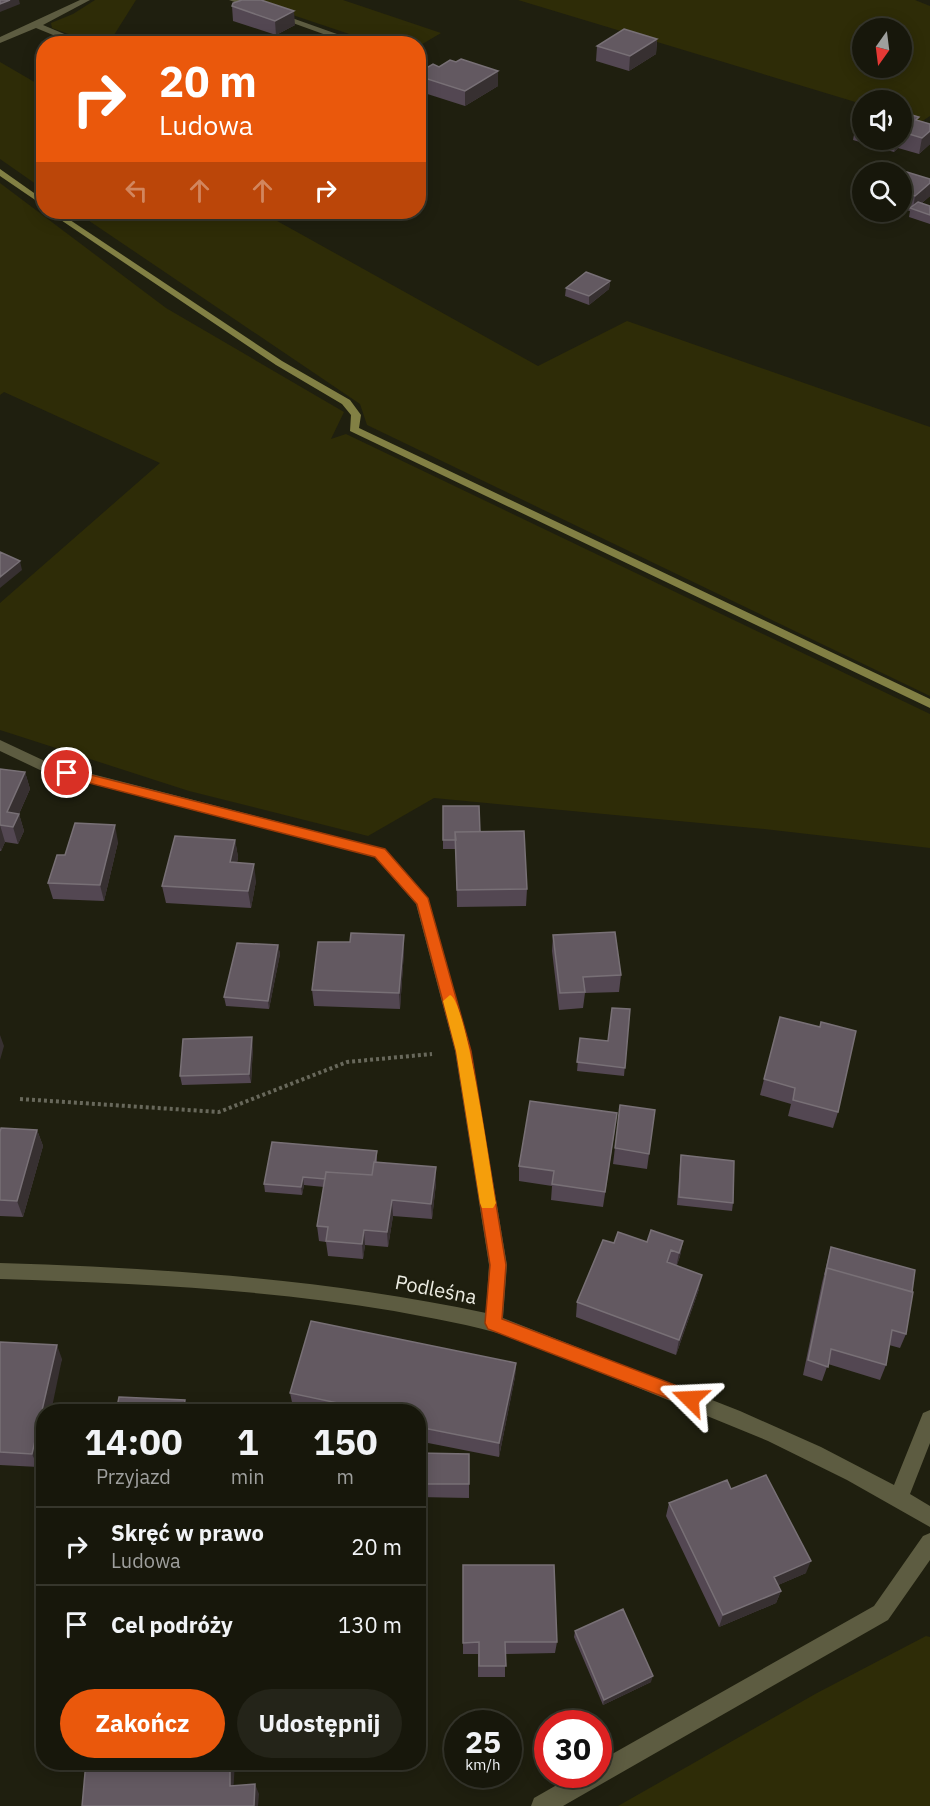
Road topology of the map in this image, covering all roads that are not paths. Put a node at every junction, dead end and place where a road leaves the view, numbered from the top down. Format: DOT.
graph roads {
  1 [pos="86,0"];
  2 [pos="233,0"];
  3 [pos="36,25"];
  4 [pos="0,28"];
  5 [pos="14,34"];
  6 [pos="64,36"];
  7 [pos="339,36"];
  8 [pos="0,40"];
  9 [pos="0,745"];
  10 [pos="0,1271"];
  11 [pos="494,1323"];
  12 [pos="930,1419"];
  13 [pos="899,1497"];
  14 [pos="930,1517"];
  15 [pos="930,1543"];
  16 [pos="612,1766"];
  17 [pos="574,1788"];
  18 [pos="542,1806"];
  1 -- 3 [label="street"];
  2 -- 7 [label="street"];
  3 -- 5 [label="street"];
  3 -- 6 [label="street"];
  4 -- 5 [label="street"];
  5 -- 8 [label="street"];
  9 -- 11 [label="street"];
  10 -- 11 [label="street, Podleśna"];
  11 -- 13 [label="street, Podleśna"];
  12 -- 13 [label="street"];
  13 -- 14 [label="street, Podleśna"];
  15 -- 16 [label="street"];
  17 -- 18 [label="street"];
}
